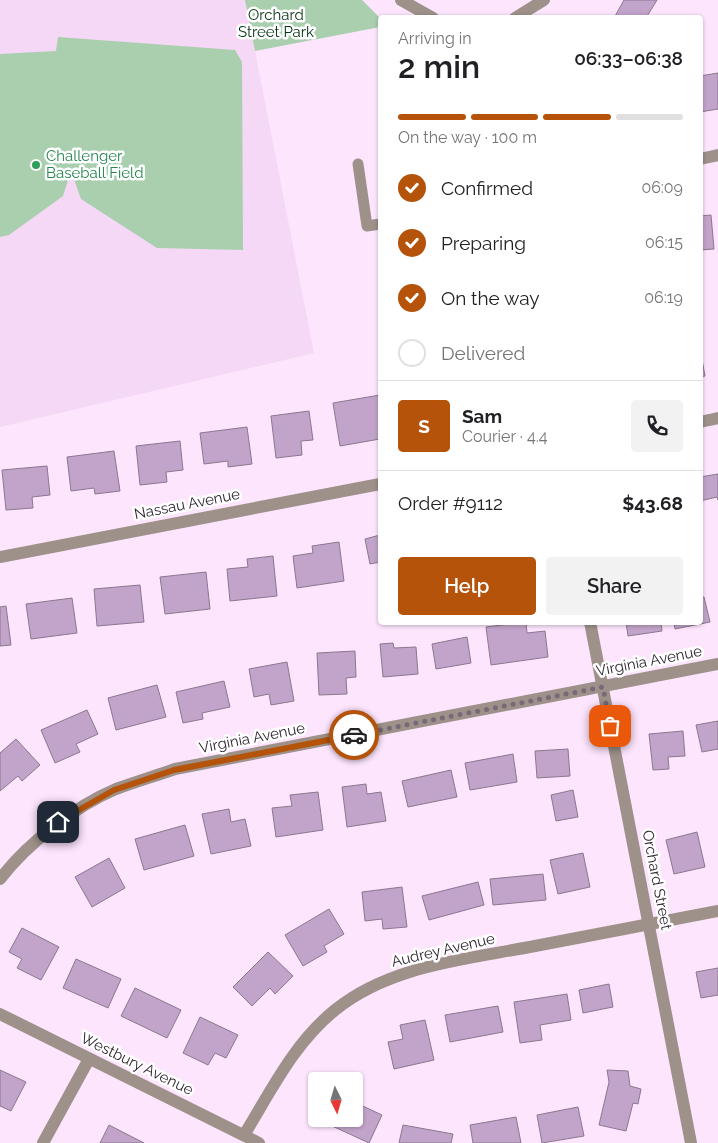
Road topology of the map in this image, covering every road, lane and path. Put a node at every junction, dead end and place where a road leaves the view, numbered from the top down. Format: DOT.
graph roads {
  1 [pos="401,0"];
  2 [pos="544,0"];
  3 [pos="428,15"];
  4 [pos="520,15"];
  5 [pos="718,155"];
  6 [pos="703,158"];
  7 [pos="358,164"];
  8 [pos="378,224"];
  9 [pos="718,418"];
  10 [pos="703,421"];
  11 [pos="378,484"];
  12 [pos="0,557"];
  13 [pos="591,625"];
  14 [pos="718,664"];
  15 [pos="603,687"];
  16 [pos="0,879"];
  17 [pos="718,911"];
  18 [pos="649,924"];
  19 [pos="0,1014"];
  20 [pos="89,1059"];
  21 [pos="244,1135"];
  22 [pos="43,1143"];
  23 [pos="259,1143"];
  24 [pos="691,1143"];
  1 -- 3 [label="street"];
  2 -- 4 [label="street"];
  5 -- 6 [label="street"];
  7 -- 8 [label="lane"];
  9 -- 10 [label="street"];
  11 -- 12 [label="street, Nassau Avenue"];
  13 -- 15 [label="street, Orchard Street"];
  14 -- 15 [label="street, Virginia Avenue"];
  15 -- 16 [label="street, Virginia Avenue"];
  15 -- 18 [label="street, Orchard Street"];
  17 -- 18 [label="street, Audrey Avenue"];
  18 -- 21 [label="street, Audrey Avenue"];
  18 -- 24 [label="street, Orchard Street"];
  19 -- 20 [label="street, Westbury Avenue"];
  20 -- 21 [label="street, Westbury Avenue"];
  20 -- 22 [label="street"];
  21 -- 23 [label="street, Westbury Avenue"];
}
